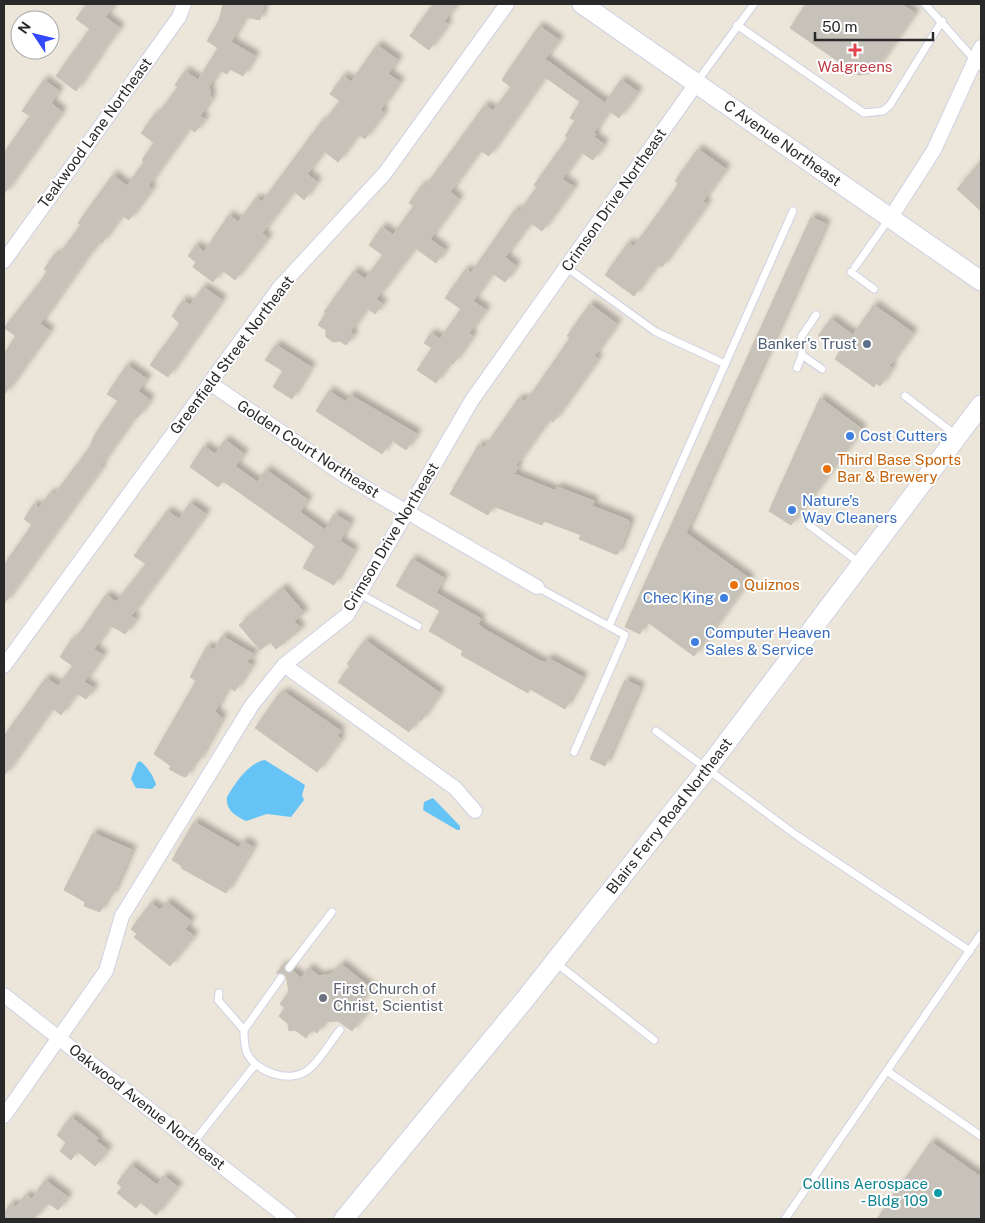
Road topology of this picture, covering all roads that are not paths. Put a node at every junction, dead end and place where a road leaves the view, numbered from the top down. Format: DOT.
graph roads {
  1 [pos="184,4"];
  2 [pos="507,4"];
  3 [pos="582,4"];
  4 [pos="754,4"];
  5 [pos="926,4"];
  6 [pos="942,21"];
  7 [pos="738,25"];
  8 [pos="981,47"];
  9 [pos="978,64"];
  10 [pos="696,84"];
  11 [pos="793,211"];
  12 [pos="891,217"];
  13 [pos="4,260"];
  14 [pos="566,267"];
  15 [pos="981,282"];
  16 [pos="874,289"];
  17 [pos="816,315"];
  18 [pos="802,355"];
  19 [pos="725,364"];
  20 [pos="797,368"];
  21 [pos="822,369"];
  22 [pos="210,384"];
  23 [pos="905,396"];
  24 [pos="981,405"];
  25 [pos="958,436"];
  26 [pos="406,512"];
  27 [pos="809,525"];
  28 [pos="862,564"];
  29 [pos="537,587"];
  30 [pos="360,594"];
  31 [pos="418,626"];
  32 [pos="609,626"];
  33 [pos="284,665"];
  34 [pos="4,666"];
  35 [pos="656,731"];
  36 [pos="574,752"];
  37 [pos="706,770"];
  38 [pos="475,811"];
  39 [pos="332,912"];
  40 [pos="981,934"];
  41 [pos="970,951"];
  42 [pos="554,961"];
  43 [pos="289,968"];
  44 [pos="282,978"];
  45 [pos="219,993"];
  46 [pos="4,995"];
  47 [pos="244,1030"];
  48 [pos="340,1030"];
  49 [pos="60,1038"];
  50 [pos="654,1040"];
  51 [pos="255,1065"];
  52 [pos="887,1071"];
  53 [pos="4,1116"];
  54 [pos="981,1136"];
  55 [pos="193,1143"];
  56 [pos="788,1218"];
  57 [pos="290,1219"];
  58 [pos="344,1219"];
  1 -- 13 [label="street, Teakwood Lane Northeast"];
  2 -- 22 [label="street, Greenfield Street Northeast"];
  3 -- 10 [label="main road, C Avenue Northeast"];
  4 -- 7 [label="lane"];
  5 -- 6 [label="lane"];
  6 -- 7 [label="lane"];
  6 -- 9 [label="lane"];
  7 -- 10 [label="lane"];
  8 -- 9 [label="street"];
  9 -- 12 [label="street"];
  10 -- 12 [label="main road, C Avenue Northeast"];
  10 -- 14 [label="street, Crimson Drive Northeast"];
  11 -- 19 [label="lane"];
  12 -- 15 [label="main road, C Avenue Northeast"];
  12 -- 16 [label="lane"];
  14 -- 19 [label="lane"];
  14 -- 26 [label="street, Crimson Drive Northeast"];
  17 -- 18 [label="lane"];
  18 -- 20 [label="lane"];
  18 -- 21 [label="lane"];
  19 -- 32 [label="lane"];
  22 -- 26 [label="street, Golden Court Northeast"];
  22 -- 34 [label="street, Greenfield Street Northeast"];
  23 -- 25 [label="lane"];
  24 -- 25 [label="main road, Blairs Ferry Road Northeast"];
  25 -- 28 [label="main road, Blairs Ferry Road Northeast"];
  26 -- 29 [label="street, Golden Court Northeast"];
  26 -- 30 [label="street, Crimson Drive Northeast"];
  27 -- 28 [label="lane"];
  28 -- 37 [label="main road, Blairs Ferry Road Northeast"];
  29 -- 32 [label="lane"];
  30 -- 31 [label="lane"];
  30 -- 33 [label="street, Crimson Drive Northeast"];
  32 -- 36 [label="lane"];
  33 -- 38 [label="street"];
  33 -- 49 [label="street, Crimson Drive Northeast"];
  35 -- 37 [label="lane"];
  37 -- 41 [label="lane"];
  37 -- 42 [label="main road, Blairs Ferry Road Northeast"];
  39 -- 43 [label="lane"];
  40 -- 41 [label="lane"];
  41 -- 52 [label="lane"];
  42 -- 50 [label="lane"];
  42 -- 58 [label="main road, Blairs Ferry Road Northeast"];
  44 -- 47 [label="lane"];
  45 -- 47 [label="lane"];
  46 -- 49 [label="street, Oakwood Avenue Northeast"];
  47 -- 51 [label="lane"];
  48 -- 51 [label="lane"];
  49 -- 53 [label="street, Crimson Drive Northeast"];
  49 -- 55 [label="street, Oakwood Avenue Northeast"];
  51 -- 55 [label="lane"];
  52 -- 54 [label="lane"];
  52 -- 56 [label="lane"];
  55 -- 57 [label="street, Oakwood Avenue Northeast"];
}
